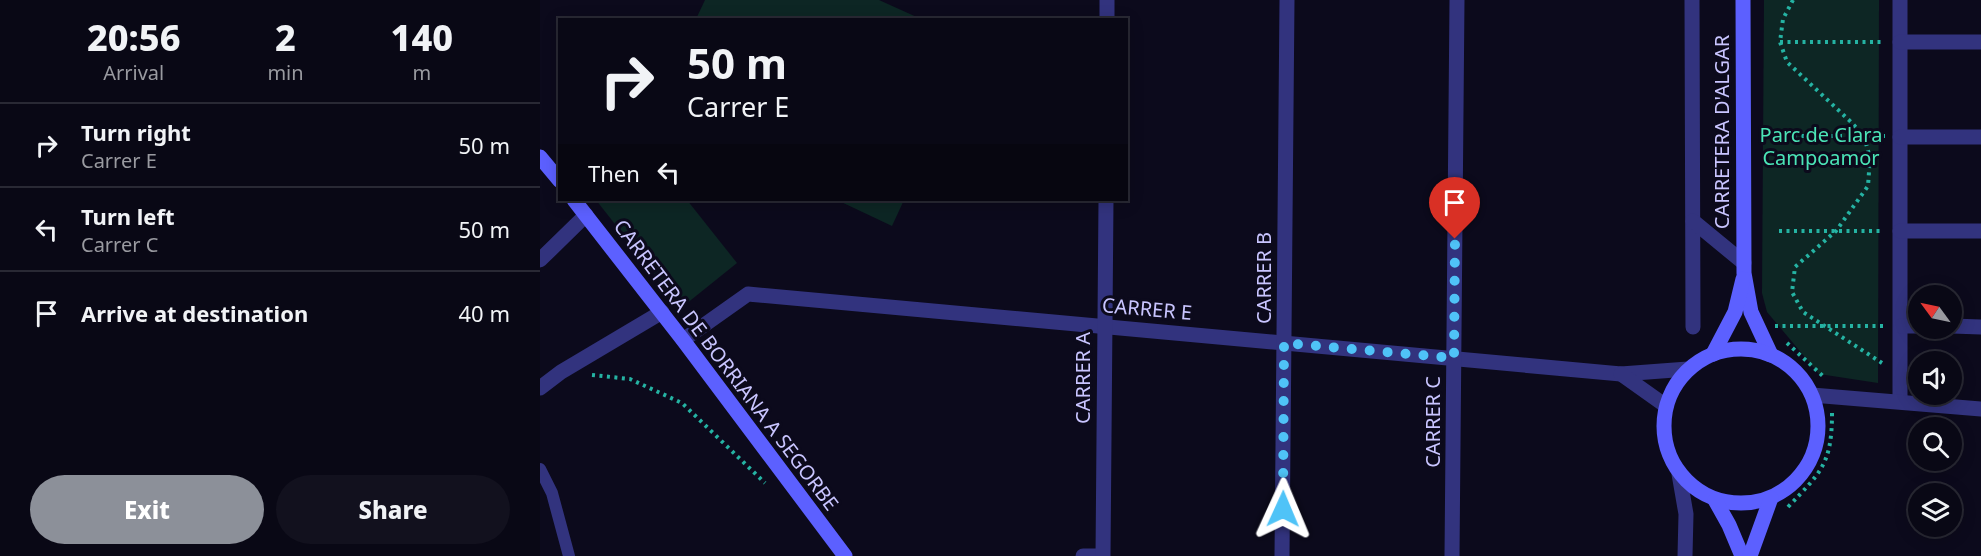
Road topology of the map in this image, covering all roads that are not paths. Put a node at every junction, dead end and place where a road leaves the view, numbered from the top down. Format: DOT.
graph roads {
  1 [pos="1107,0"];
  2 [pos="1287,0"];
  3 [pos="1457,0"];
  4 [pos="1692,0"];
  5 [pos="1743,0"];
  6 [pos="1900,0"];
  7 [pos="1107,18"];
  8 [pos="1900,42"];
  9 [pos="1981,42"];
  10 [pos="1900,137"];
  11 [pos="1981,137"];
  12 [pos="540,156"];
  13 [pos="558,179"];
  14 [pos="575,201"];
  15 [pos="1106,201"];
  16 [pos="586,216"];
  17 [pos="1693,221"];
  18 [pos="1900,231"];
  19 [pos="1981,231"];
  20 [pos="540,260"];
  21 [pos="1744,268"];
  22 [pos="662,312"];
  23 [pos="1901,326"];
  24 [pos="1908,326"];
  25 [pos="1105,327"];
  26 [pos="1693,327"];
  27 [pos="1962,327"];
  28 [pos="1981,327"];
  29 [pos="683,340"];
  30 [pos="1284,343"];
  31 [pos="1713,354"];
  32 [pos="1772,355"];
  33 [pos="1454,358"];
  34 [pos="1689,369"];
  35 [pos="1621,374"];
  36 [pos="540,388"];
  37 [pos="1812,395"];
  38 [pos="1900,401"];
  39 [pos="1666,406"];
  40 [pos="1981,409"];
  41 [pos="540,469"];
  42 [pos="1679,474"];
  43 [pos="1771,498"];
  44 [pos="1715,500"];
  45 [pos="569,556"];
  46 [pos="845,556"];
  47 [pos="1083,556"];
  48 [pos="1103,556"];
  49 [pos="1282,556"];
  50 [pos="1452,556"];
  51 [pos="1685,556"];
  52 [pos="1742,556"];
  53 [pos="1750,556"];
  1 -- 7 [label="street"];
  2 -- 30 [label="street, CARRER B"];
  3 -- 33 [label="street, CARRER C"];
  4 -- 17 [label="street, CARRETERA D'ALGAR"];
  5 -- 21 [label="main road, CARRETERA D'ALGAR"];
  6 -- 8 [label="street"];
  8 -- 9 [label="street"];
  8 -- 10 [label="street"];
  10 -- 11 [label="street"];
  10 -- 18 [label="street"];
  12 -- 13 [label="main road"];
  14 -- 16 [label="main road, CARRETERA DE BORRIANA A SEGORBE"];
  15 -- 25 [label="street, CARRER A"];
  16 -- 20 [label="street"];
  16 -- 22 [label="main road, CARRETERA DE BORRIANA A SEGORBE"];
  17 -- 21 [label="street, CARRETERA D'ALGAR"];
  17 -- 26 [label="street, CARRETERA D'ALGAR"];
  18 -- 19 [label="street"];
  18 -- 23 [label="street"];
  21 -- 31 [label="main road, CARRETERA D'ALGAR"];
  21 -- 32 [label="main road, CARRETERA D'ALGAR"];
  22 -- 29 [label="main road, CARRETERA DE BORRIANA A SEGORBE"];
  22 -- 36 [label="street"];
  23 -- 24 [label="street"];
  23 -- 38 [label="street"];
  25 -- 29 [label="street, CARRER E"];
  25 -- 30 [label="street, CARRER E"];
  25 -- 48 [label="street, CARRER A"];
  27 -- 28 [label="street"];
  29 -- 46 [label="main road, CARRETERA DE BORRIANA A SEGORBE"];
  30 -- 33 [label="street, CARRER E"];
  30 -- 49 [label="street, CARRER B"];
  31 -- 32 [label="main road"];
  31 -- 34 [label="main road"];
  32 -- 37 [label="main road"];
  33 -- 35 [label="street, CARRER E"];
  33 -- 50 [label="street, CARRER C"];
  34 -- 35 [label="street, CARRER E"];
  34 -- 39 [label="main road"];
  35 -- 39 [label="street, CARRER E"];
  37 -- 38 [label="street"];
  37 -- 43 [label="main road"];
  38 -- 40 [label="street"];
  39 -- 42 [label="main road"];
  41 -- 45 [label="lane"];
  42 -- 44 [label="main road"];
  42 -- 51 [label="street"];
  43 -- 44 [label="main road"];
  43 -- 53 [label="main road"];
  44 -- 52 [label="main road"];
  47 -- 48 [label="street"];
}
